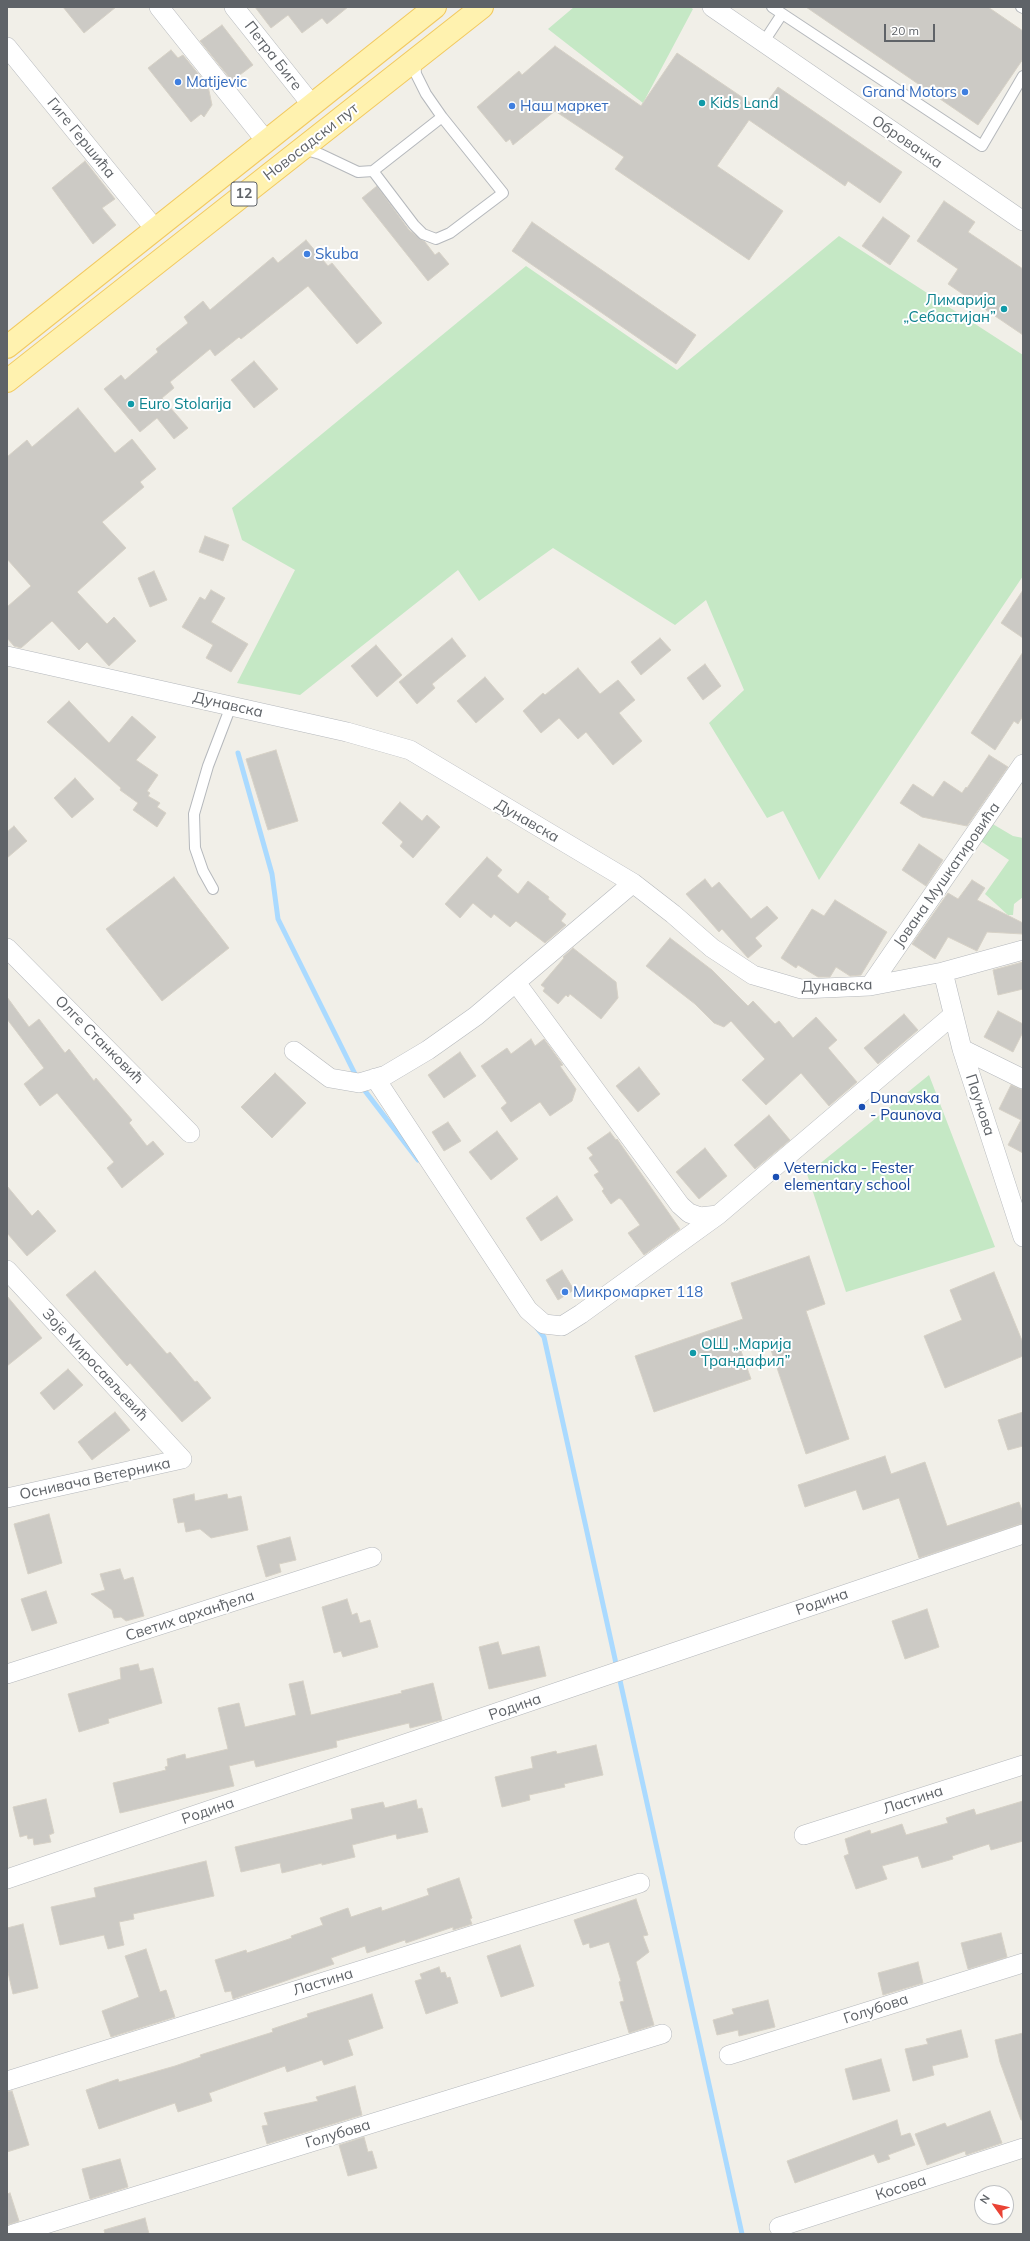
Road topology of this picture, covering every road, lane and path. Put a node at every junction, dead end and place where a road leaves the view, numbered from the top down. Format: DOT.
graph roads {
  1 [pos="159,7"];
  2 [pos="234,7"];
  3 [pos="435,7"];
  4 [pos="482,7"];
  5 [pos="712,7"];
  6 [pos="772,7"];
  7 [pos="782,14"];
  8 [pos="763,43"];
  9 [pos="7,48"];
  10 [pos="415,61"];
  11 [pos="1023,76"];
  12 [pos="312,105"];
  13 [pos="442,117"];
  14 [pos="266,141"];
  15 [pos="301,149"];
  16 [pos="373,171"];
  17 [pos="1023,221"];
  18 [pos="155,229"];
  19 [pos="7,347"];
  20 [pos="7,381"];
  21 [pos="7,656"];
  22 [pos="231,706"];
  23 [pos="1023,764"];
  24 [pos="633,883"];
  25 [pos="213,889"];
  26 [pos="7,948"];
  27 [pos="1023,950"];
  28 [pos="943,972"];
  29 [pos="517,984"];
  30 [pos="870,986"];
  31 [pos="953,1015"];
  32 [pos="962,1049"];
  33 [pos="294,1051"];
  34 [pos="375,1078"];
  35 [pos="1023,1079"];
  36 [pos="190,1133"];
  37 [pos="718,1215"];
  38 [pos="1023,1237"];
  39 [pos="7,1270"];
  40 [pos="182,1459"];
  41 [pos="7,1498"];
  42 [pos="1023,1534"];
  43 [pos="372,1557"];
  44 [pos="7,1674"];
  45 [pos="1023,1765"];
  46 [pos="804,1835"];
  47 [pos="7,1879"];
  48 [pos="640,1883"];
  49 [pos="1023,1963"];
  50 [pos="662,2034"];
  51 [pos="729,2056"];
  52 [pos="7,2081"];
  53 [pos="1023,2148"];
  54 [pos="780,2227"];
  55 [pos="13,2234"];
  1 -- 14 [label="street"];
  2 -- 12 [label="street, Петра Биге"];
  3 -- 12 [label="main road, Новосадски пут / 12"];
  4 -- 10 [label="main road, Новосадски пут / 12"];
  5 -- 8 [label="street, Обровачка"];
  6 -- 7 [label="lane"];
  7 -- 8 [label="lane"];
  7 -- 11 [label="lane"];
  8 -- 17 [label="street, Обровачка"];
  9 -- 18 [label="street, Гиге Гершића"];
  10 -- 13 [label="lane"];
  10 -- 15 [label="main road, Новосадски пут / 12"];
  12 -- 14 [label="main road, Новосадски пут / 12"];
  13 -- 16 [label="lane"];
  13 -- 16 [label="lane"];
  14 -- 18 [label="main road, Новосадски пут / 12"];
  15 -- 16 [label="lane"];
  15 -- 20 [label="main road, Новосадски пут / 12"];
  18 -- 19 [label="main road, Новосадски пут / 12"];
  21 -- 22 [label="street, Дунавска"];
  22 -- 24 [label="street, Дунавска"];
  22 -- 25 [label="lane"];
  23 -- 30 [label="street, Јована Мушкатировића"];
  24 -- 29 [label="street"];
  24 -- 30 [label="street, Дунавска"];
  26 -- 36 [label="street, Олге Станковић"];
  27 -- 28 [label="street, Дунавска"];
  28 -- 30 [label="street, Дунавска"];
  28 -- 31 [label="street, Паунова"];
  29 -- 34 [label="street"];
  29 -- 37 [label="street"];
  31 -- 32 [label="street, Паунова"];
  31 -- 37 [label="street"];
  32 -- 35 [label="street"];
  32 -- 38 [label="street, Паунова"];
  33 -- 34 [label="street"];
  34 -- 37 [label="street"];
  39 -- 40 [label="street, Зоје Миросављевић"];
  40 -- 41 [label="street, Оснивача Ветерника"];
  42 -- 47 [label="street, Родина"];
  43 -- 44 [label="street, Светих арханђела"];
  45 -- 46 [label="street, Ластина"];
  48 -- 52 [label="street, Ластина"];
  49 -- 51 [label="street, Голубова"];
  50 -- 55 [label="street, Голубова"];
  53 -- 54 [label="street, Косова"];
}
